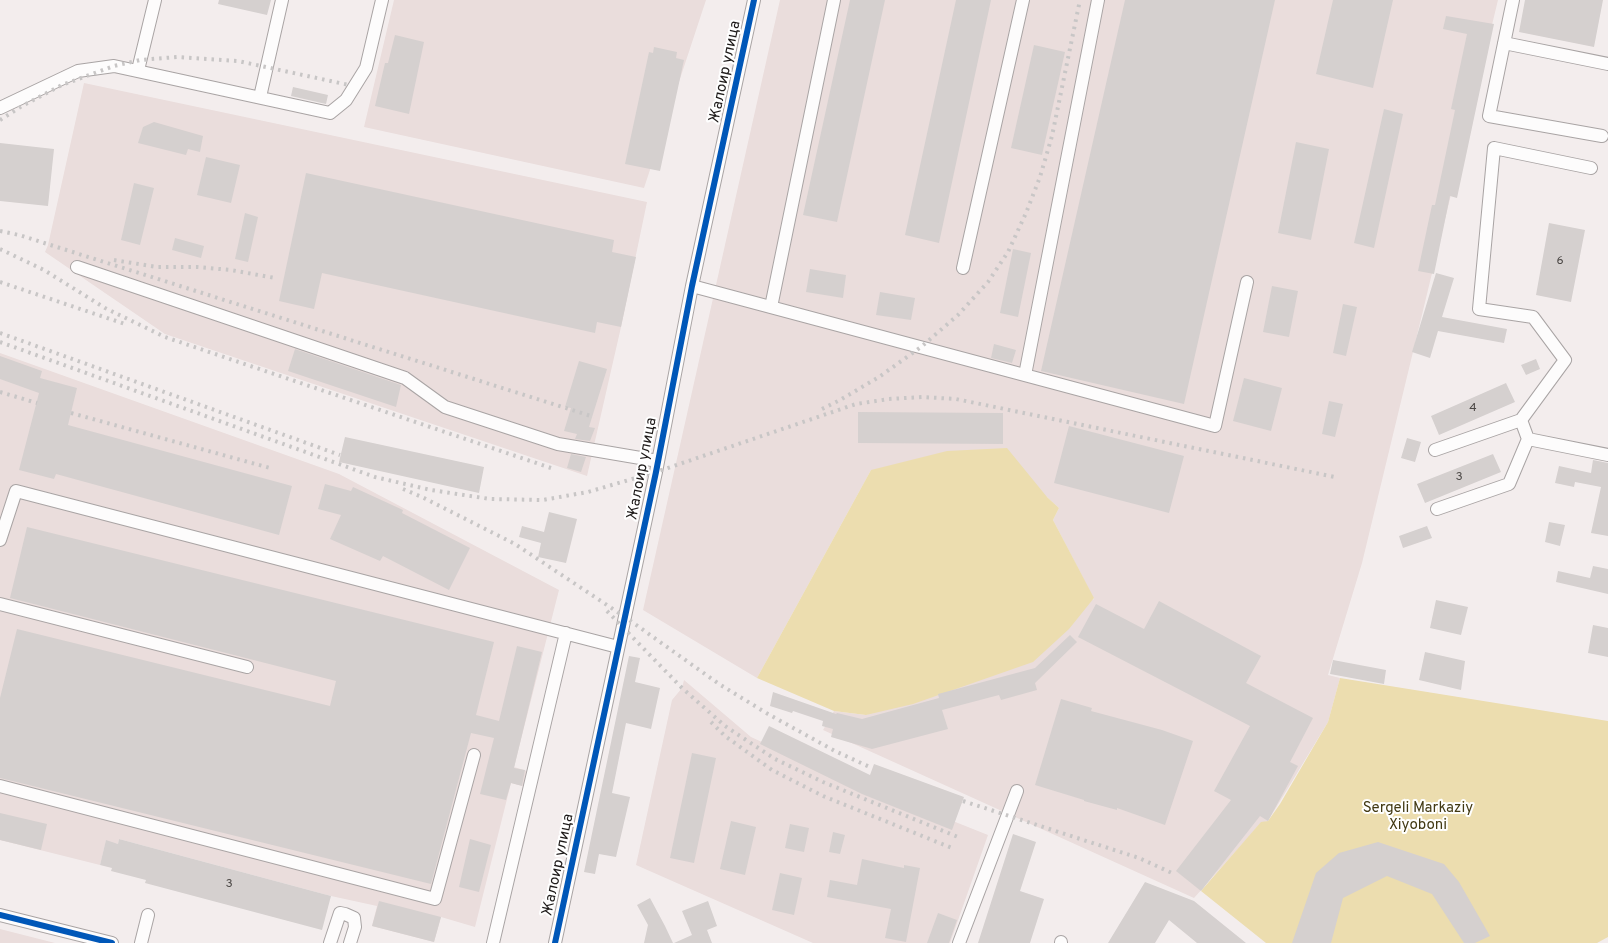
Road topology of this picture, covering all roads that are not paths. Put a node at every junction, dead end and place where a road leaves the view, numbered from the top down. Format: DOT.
graph roads {
  1 [pos="155,0"];
  2 [pos="282,0"];
  3 [pos="382,0"];
  4 [pos="754,0"];
  5 [pos="834,0"];
  6 [pos="1023,0"];
  7 [pos="1098,0"];
  8 [pos="1513,0"];
  9 [pos="1504,43"];
  10 [pos="1608,64"];
  11 [pos="138,70"];
  12 [pos="260,97"];
  13 [pos="0,108"];
  14 [pos="1602,136"];
  15 [pos="1591,168"];
  16 [pos="76,267"];
  17 [pos="963,268"];
  18 [pos="1247,282"];
  19 [pos="692,286"];
  20 [pos="771,307"];
  21 [pos="1025,375"];
  22 [pos="1521,420"];
  23 [pos="1528,439"];
  24 [pos="1435,450"];
  25 [pos="1608,455"];
  26 [pos="658,461"];
  27 [pos="1437,509"];
  28 [pos="3,518"];
  29 [pos="0,540"];
  30 [pos="0,604"];
  31 [pos="566,633"];
  32 [pos="618,647"];
  33 [pos="247,667"];
  34 [pos="474,755"];
  35 [pos="0,786"];
  36 [pos="1016,791"];
  37 [pos="0,915"];
  38 [pos="148,915"];
  39 [pos="112,943"];
  40 [pos="141,943"];
  41 [pos="330,943"];
  42 [pos="350,943"];
  43 [pos="493,943"];
  44 [pos="555,943"];
  45 [pos="959,943"];
  1 -- 11 [label="street"];
  2 -- 12 [label="street"];
  3 -- 12 [label="street"];
  4 -- 19 [label="street, Жалоир улица"];
  5 -- 20 [label="street"];
  6 -- 17 [label="street"];
  7 -- 21 [label="street"];
  8 -- 9 [label="street"];
  9 -- 10 [label="street"];
  9 -- 14 [label="street"];
  11 -- 12 [label="street"];
  11 -- 13 [label="street"];
  15 -- 22 [label="street"];
  16 -- 26 [label="street"];
  18 -- 21 [label="street"];
  19 -- 20 [label="street"];
  19 -- 26 [label="street, Жалоир улица"];
  20 -- 21 [label="street"];
  22 -- 23 [label="street"];
  22 -- 24 [label="street"];
  23 -- 25 [label="street"];
  23 -- 27 [label="street"];
  26 -- 32 [label="street, Жалоир улица"];
  28 -- 29 [label="street"];
  28 -- 31 [label="street"];
  30 -- 33 [label="street"];
  31 -- 32 [label="street"];
  31 -- 43 [label="street"];
  32 -- 44 [label="street, Жалоир улица"];
  34 -- 35 [label="street"];
  36 -- 45 [label="street"];
  37 -- 39 [label="street"];
  38 -- 40 [label="street"];
  41 -- 42 [label="street"];
}
